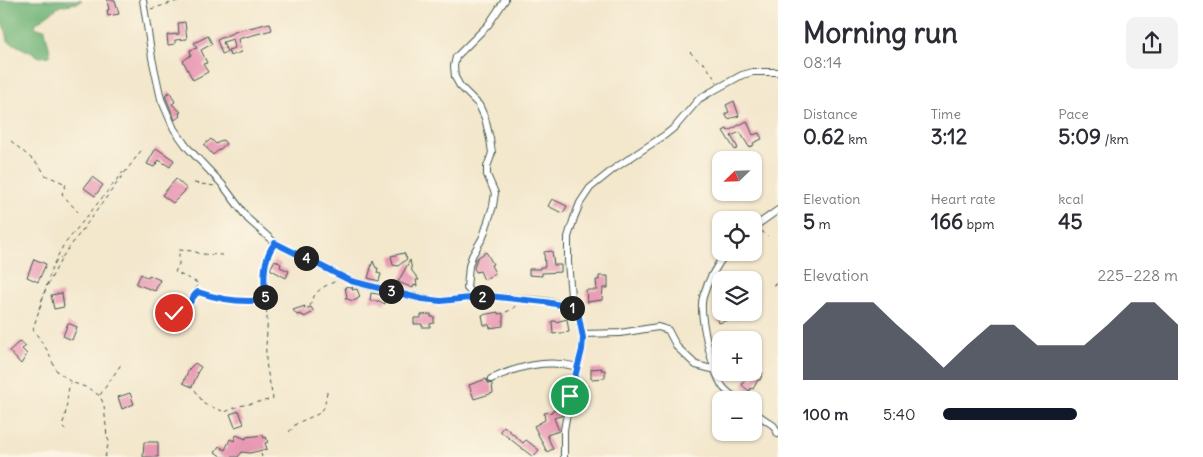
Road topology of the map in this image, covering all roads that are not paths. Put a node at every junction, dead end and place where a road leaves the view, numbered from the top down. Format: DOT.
graph roads {
  1 [pos="143,0"];
  2 [pos="505,0"];
  3 [pos="778,72"];
  4 [pos="778,210"];
  5 [pos="762,223"];
  6 [pos="722,261"];
  7 [pos="475,298"];
  8 [pos="572,307"];
  9 [pos="582,334"];
  10 [pos="712,355"];
  11 [pos="578,367"];
  12 [pos="712,369"];
  13 [pos="491,379"];
  14 [pos="721,381"];
  15 [pos="728,391"];
  16 [pos="762,418"];
  17 [pos="778,434"];
  18 [pos="564,457"];
  1 -- 7 [label="street"];
  2 -- 7 [label="street"];
  3 -- 8 [label="street"];
  4 -- 5 [label="street"];
  6 -- 10 [label="street"];
  7 -- 8 [label="street"];
  8 -- 9 [label="street"];
  9 -- 11 [label="street"];
  9 -- 12 [label="street"];
  11 -- 13 [label="street"];
  11 -- 18 [label="street"];
  14 -- 15 [label="street"];
  16 -- 17 [label="street"];
}
